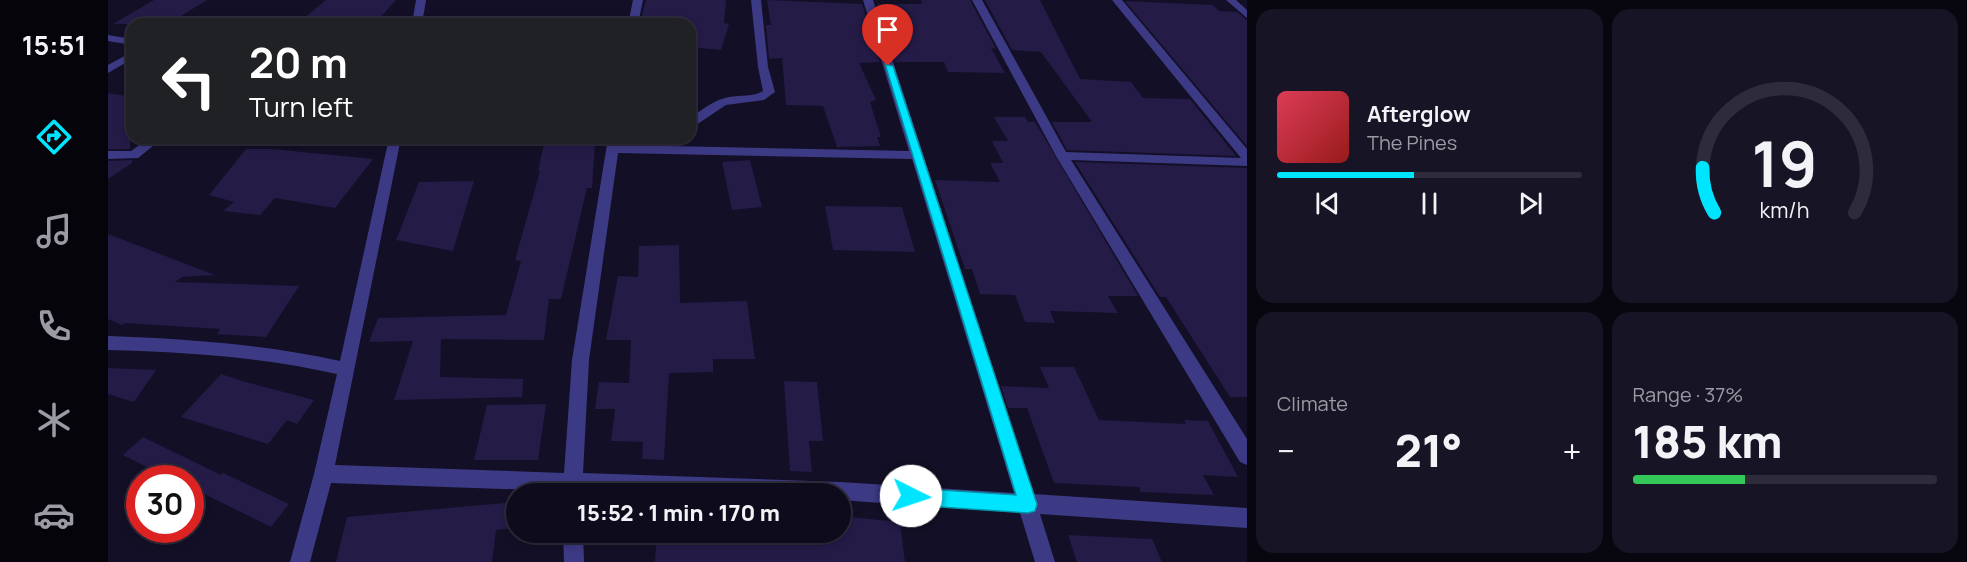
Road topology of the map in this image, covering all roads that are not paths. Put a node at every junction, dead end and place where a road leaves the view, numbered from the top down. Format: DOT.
graph roads {
  1 [pos="421,0"];
  2 [pos="638,0"];
  3 [pos="756,0"];
  4 [pos="868,0"];
  5 [pos="977,0"];
  6 [pos="1117,0"];
  7 [pos="1231,0"];
  8 [pos="1247,15"];
  9 [pos="418,18"];
  10 [pos="634,18"];
  11 [pos="108,38"];
  12 [pos="126,41"];
  13 [pos="126,59"];
  14 [pos="108,70"];
  15 [pos="696,120"];
  16 [pos="150,144"];
  17 [pos="394,144"];
  18 [pos="613,144"];
  19 [pos="678,144"];
  20 [pos="108,155"];
  21 [pos="915,155"];
  22 [pos="1062,156"];
  23 [pos="1247,157"];
  24 [pos="1247,162"];
  25 [pos="108,343"];
  26 [pos="345,369"];
  27 [pos="1247,456"];
  28 [pos="324,474"];
  29 [pos="573,483"];
  30 [pos="506,484"];
  31 [pos="851,492"];
  32 [pos="1028,504"];
  33 [pos="1247,518"];
  34 [pos="573,543"];
  35 [pos="300,562"];
  36 [pos="574,562"];
  37 [pos="1046,562"];
  1 -- 9 [label="street"];
  2 -- 10 [label="street"];
  3 -- 15 [label="street"];
  4 -- 21 [label="street"];
  5 -- 22 [label="street"];
  6 -- 23 [label="street"];
  7 -- 8 [label="street"];
  11 -- 12 [label="street"];
  13 -- 14 [label="street"];
  16 -- 20 [label="street"];
  17 -- 26 [label="street"];
  18 -- 29 [label="street"];
  19 -- 21 [label="street"];
  21 -- 32 [label="street"];
  22 -- 24 [label="street"];
  22 -- 27 [label="street"];
  25 -- 26 [label="street"];
  26 -- 28 [label="street"];
  28 -- 30 [label="street"];
  28 -- 35 [label="street"];
  31 -- 32 [label="street"];
  32 -- 33 [label="street"];
  32 -- 37 [label="street"];
  34 -- 36 [label="street"];
}
